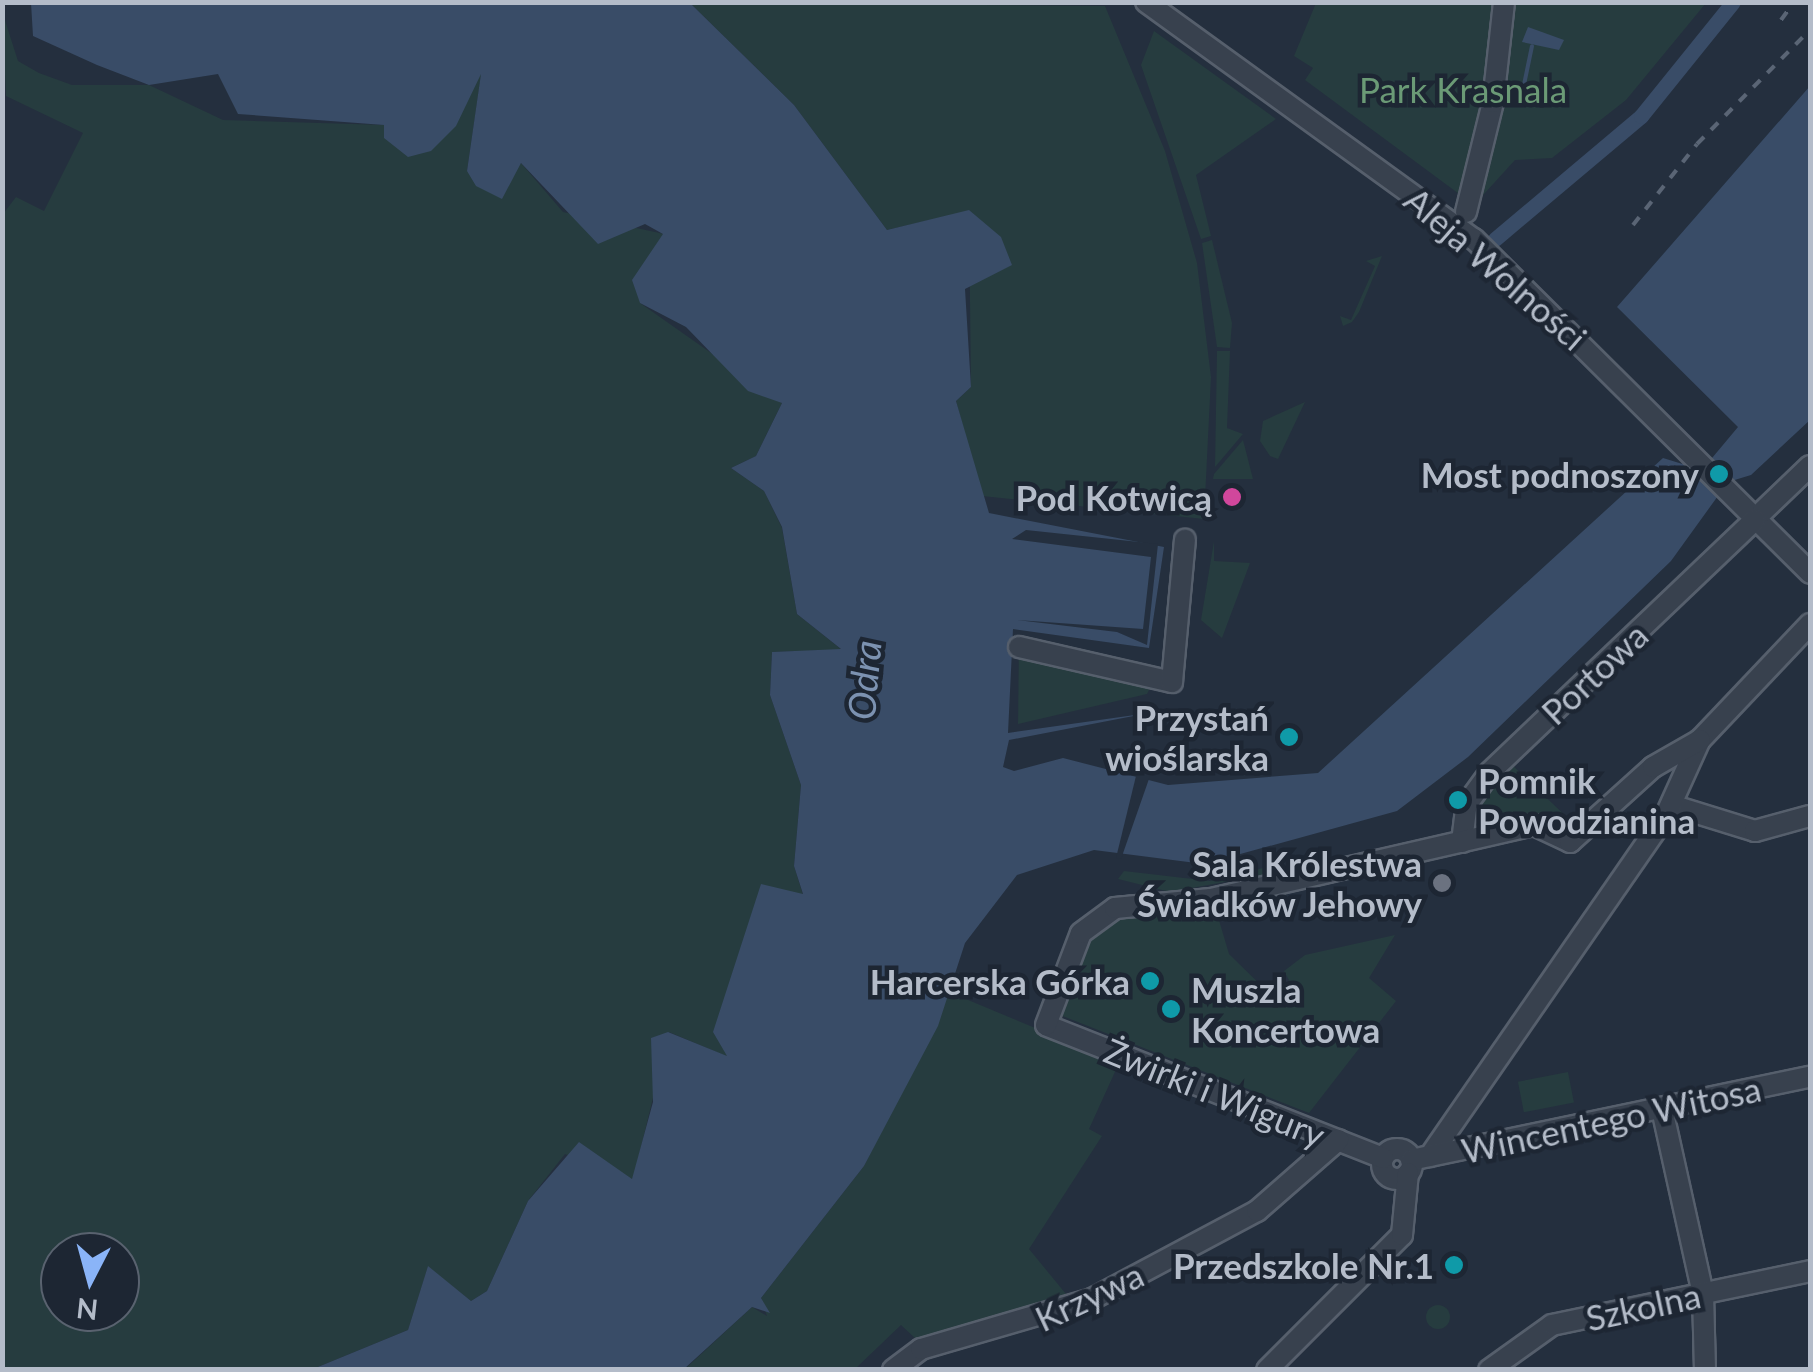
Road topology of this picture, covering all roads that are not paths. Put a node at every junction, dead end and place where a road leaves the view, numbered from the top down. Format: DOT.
graph roads {
  1 [pos="1146,2"];
  2 [pos="1504,2"];
  3 [pos="1466,212"];
  4 [pos="1810,466"];
  5 [pos="1185,540"];
  6 [pos="1810,573"];
  7 [pos="1810,624"];
  8 [pos="1019,648"];
  9 [pos="1700,740"];
  10 [pos="1671,805"];
  11 [pos="1810,816"];
  12 [pos="1462,842"];
  13 [pos="1810,1078"];
  14 [pos="1662,1109"];
  15 [pos="1338,1140"];
  16 [pos="1404,1165"];
  17 [pos="1810,1271"];
  18 [pos="1702,1294"];
  19 [pos="1270,1368"];
  20 [pos="892,1370"];
  21 [pos="1489,1370"];
  22 [pos="1705,1370"];
  1 -- 6 [label="street, Aleja Wolności"];
  2 -- 3 [label="street"];
  4 -- 12 [label="street, Portowa"];
  5 -- 8 [label="street"];
  7 -- 9 [label="street"];
  9 -- 10 [label="street"];
  9 -- 12 [label="street"];
  10 -- 11 [label="street"];
  10 -- 16 [label="street"];
  12 -- 15 [label="street, Żwirki i Wigury"];
  13 -- 14 [label="street, Wincentego Witosa"];
  14 -- 16 [label="street, Wincentego Witosa"];
  14 -- 18 [label="street"];
  15 -- 16 [label="street, Żwirki i Wigury"];
  15 -- 20 [label="street, Krzywa"];
  16 -- 19 [label="street"];
  17 -- 18 [label="street, Szkolna"];
  18 -- 21 [label="street, Szkolna"];
  18 -- 22 [label="street"];
}
